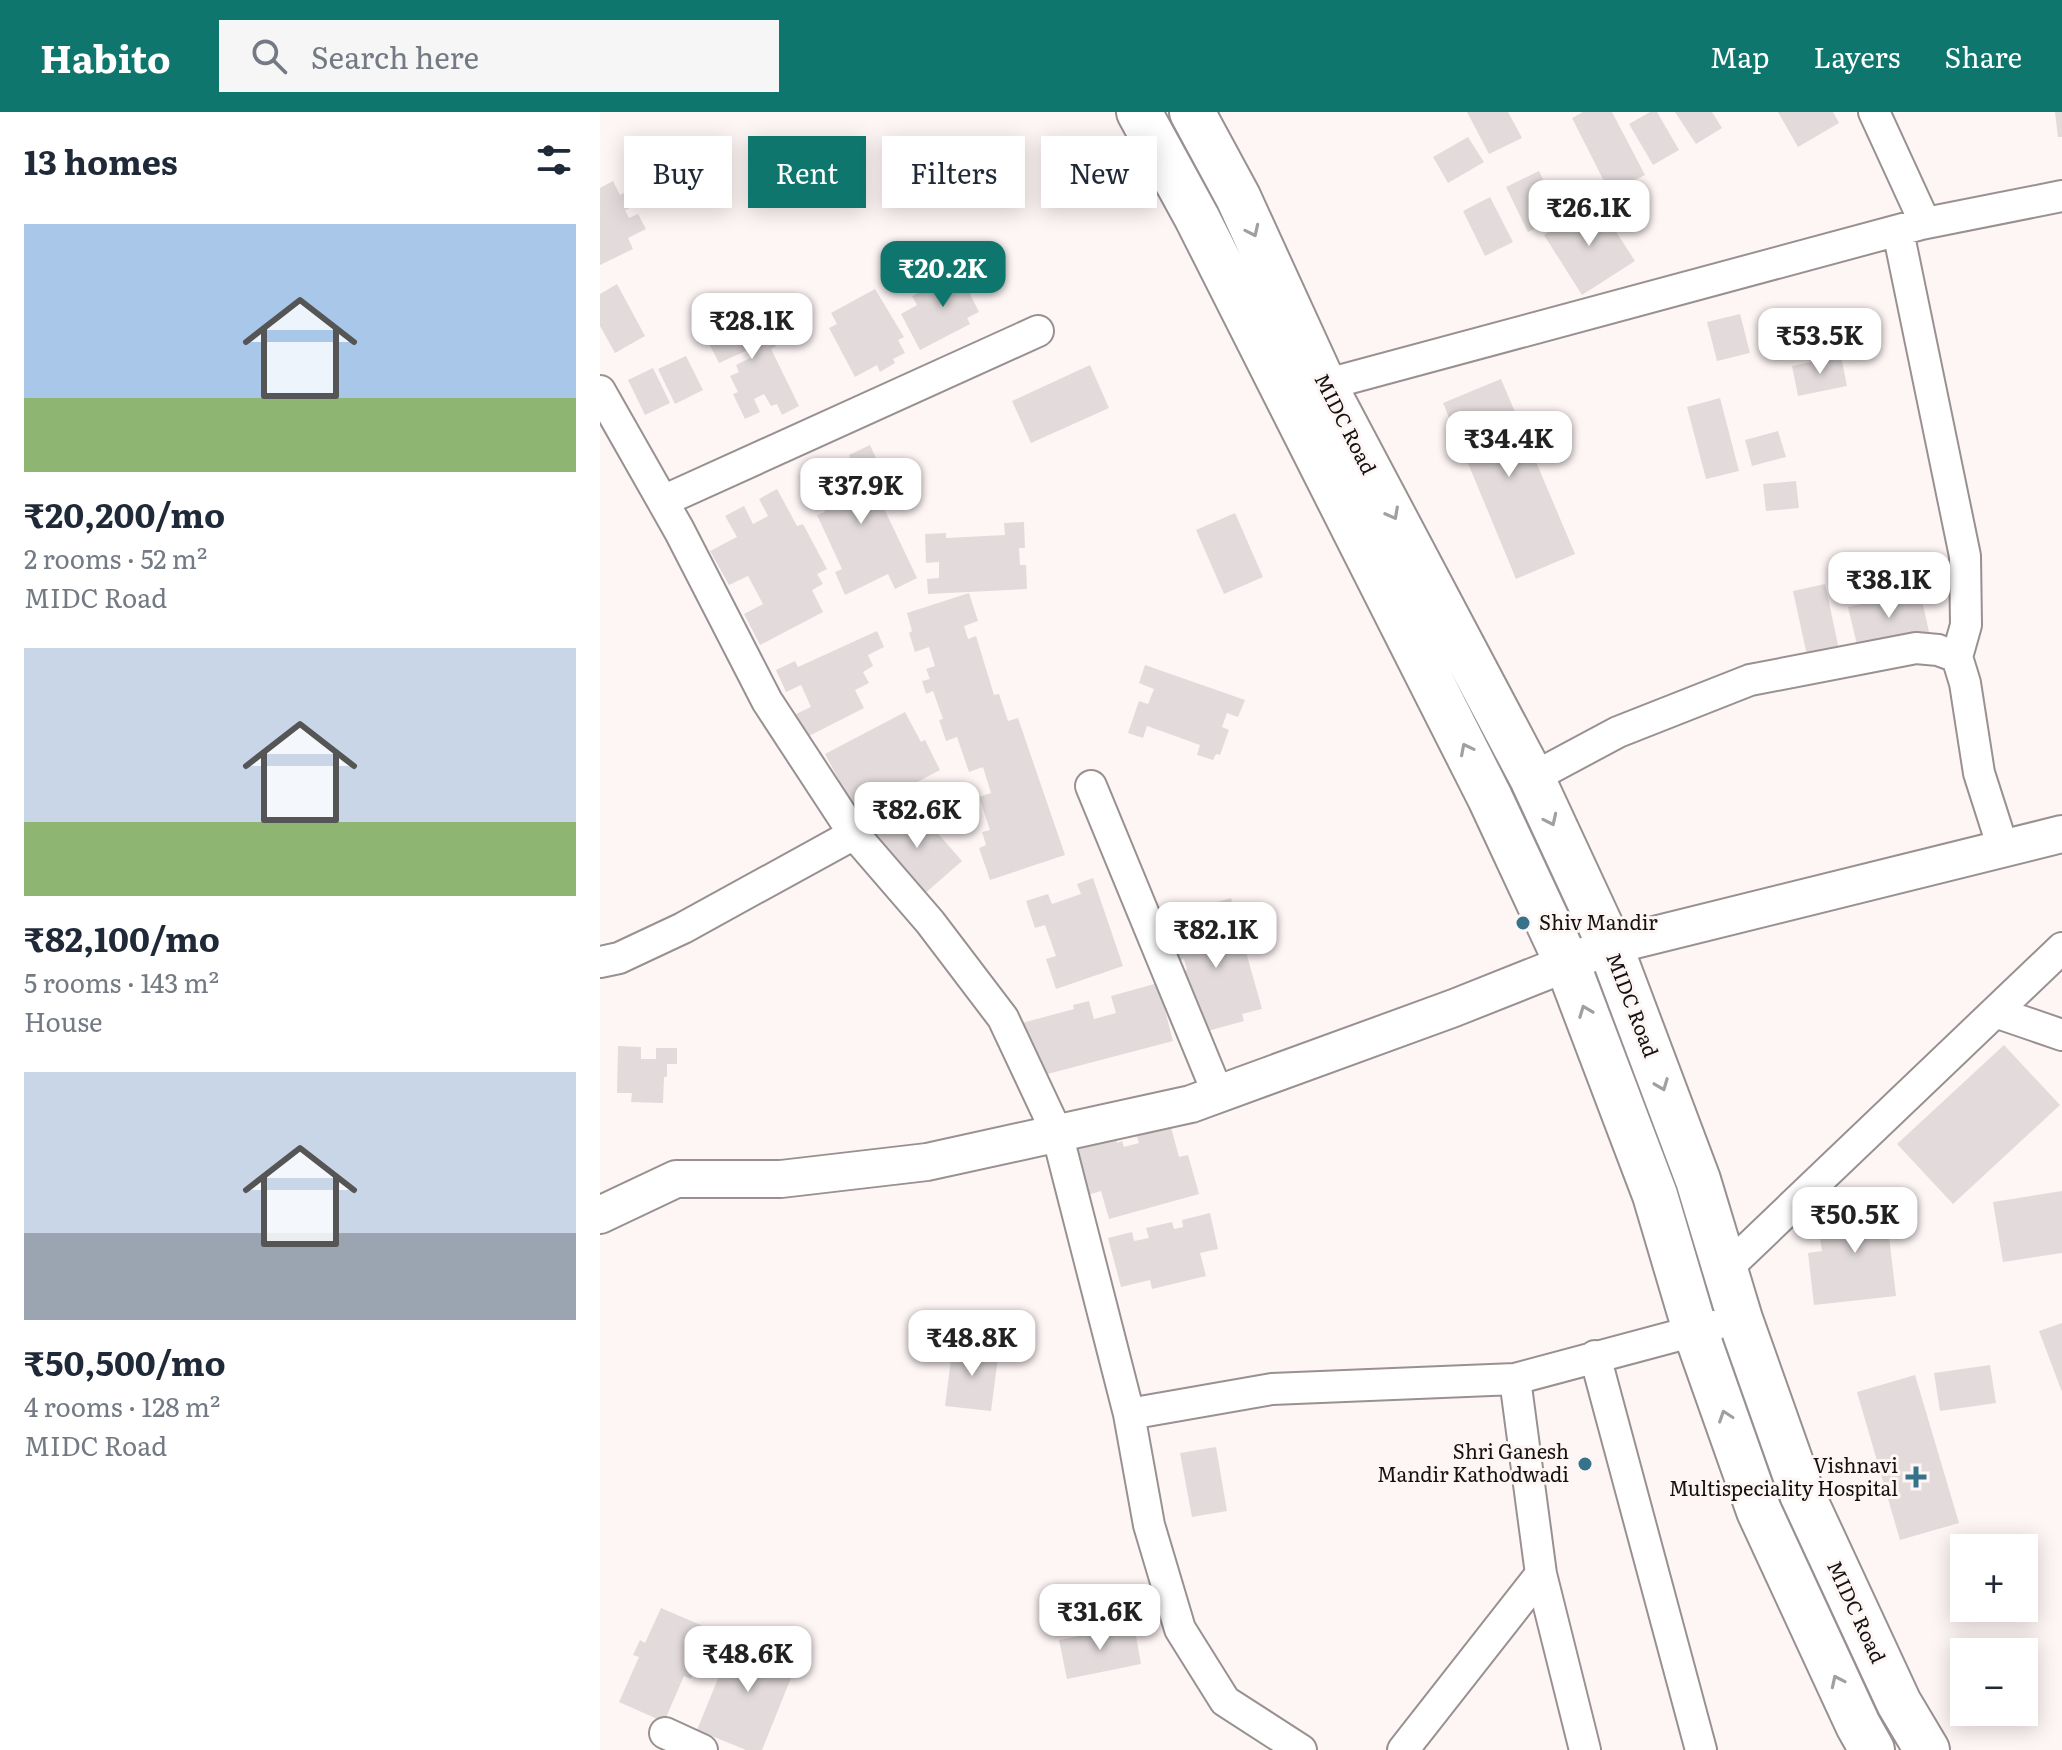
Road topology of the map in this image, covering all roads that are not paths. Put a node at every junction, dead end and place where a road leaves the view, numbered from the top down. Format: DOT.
graph roads {
  1 [pos="1139,112"];
  2 [pos="1192,112"];
  3 [pos="1874,112"];
  4 [pos="2062,196"];
  5 [pos="1907,228"];
  6 [pos="1038,331"];
  7 [pos="1324,385"];
  8 [pos="600,391"];
  9 [pos="663,501"];
  10 [pos="1957,657"];
  11 [pos="1532,778"];
  12 [pos="1091,786"];
  13 [pos="854,834"];
  14 [pos="2062,834"];
  15 [pos="2003,848"];
  16 [pos="1610,946"];
  17 [pos="2062,948"];
  18 [pos="600,962"];
  19 [pos="1567,963"];
  20 [pos="1995,1012"];
  21 [pos="2062,1035"];
  22 [pos="1218,1094"];
  23 [pos="1057,1133"];
  24 [pos="600,1215"];
  25 [pos="1725,1270"];
  26 [pos="1740,1319"];
  27 [pos="1695,1330"];
  28 [pos="1595,1356"];
  29 [pos="1515,1379"];
  30 [pos="1129,1414"];
  31 [pos="1541,1574"];
  32 [pos="665,1733"];
  33 [pos="702,1750"];
  34 [pos="1301,1750"];
  35 [pos="1403,1750"];
  36 [pos="1585,1750"];
  37 [pos="1701,1750"];
  38 [pos="1872,1750"];
  39 [pos="1927,1750"];
  19 -- 1 [label="main road, MIDC Road, one-way"];
  2 -- 7 [label="main road, MIDC Road, one-way"];
  3 -- 5 [label="street"];
  4 -- 5 [label="street"];
  5 -- 7 [label="street"];
  5 -- 10 [label="street"];
  6 -- 9 [label="street"];
  7 -- 11 [label="main road, MIDC Road, one-way"];
  8 -- 9 [label="street"];
  9 -- 13 [label="street"];
  10 -- 11 [label="street"];
  10 -- 15 [label="street"];
  11 -- 16 [label="main road, MIDC Road, one-way"];
  12 -- 22 [label="street"];
  13 -- 18 [label="street"];
  13 -- 23 [label="street"];
  14 -- 15 [label="street"];
  15 -- 16 [label="street"];
  16 -- 19 [label="street"];
  16 -- 25 [label="main road, MIDC Road, one-way"];
  17 -- 20 [label="street"];
  19 -- 22 [label="street"];
  27 -- 19 [label="main road, MIDC Road, one-way"];
  20 -- 21 [label="street"];
  20 -- 25 [label="street"];
  22 -- 23 [label="street"];
  23 -- 24 [label="street"];
  23 -- 30 [label="street"];
  25 -- 26 [label="main road, MIDC Road"];
  26 -- 27 [label="street"];
  26 -- 39 [label="main road, MIDC Road"];
  27 -- 28 [label="street"];
  38 -- 27 [label="main road, MIDC Road, one-way"];
  28 -- 29 [label="street"];
  28 -- 37 [label="street"];
  29 -- 30 [label="street"];
  29 -- 31 [label="street"];
  30 -- 34 [label="street"];
  31 -- 35 [label="street"];
  31 -- 36 [label="street"];
  32 -- 33 [label="street"];
}
